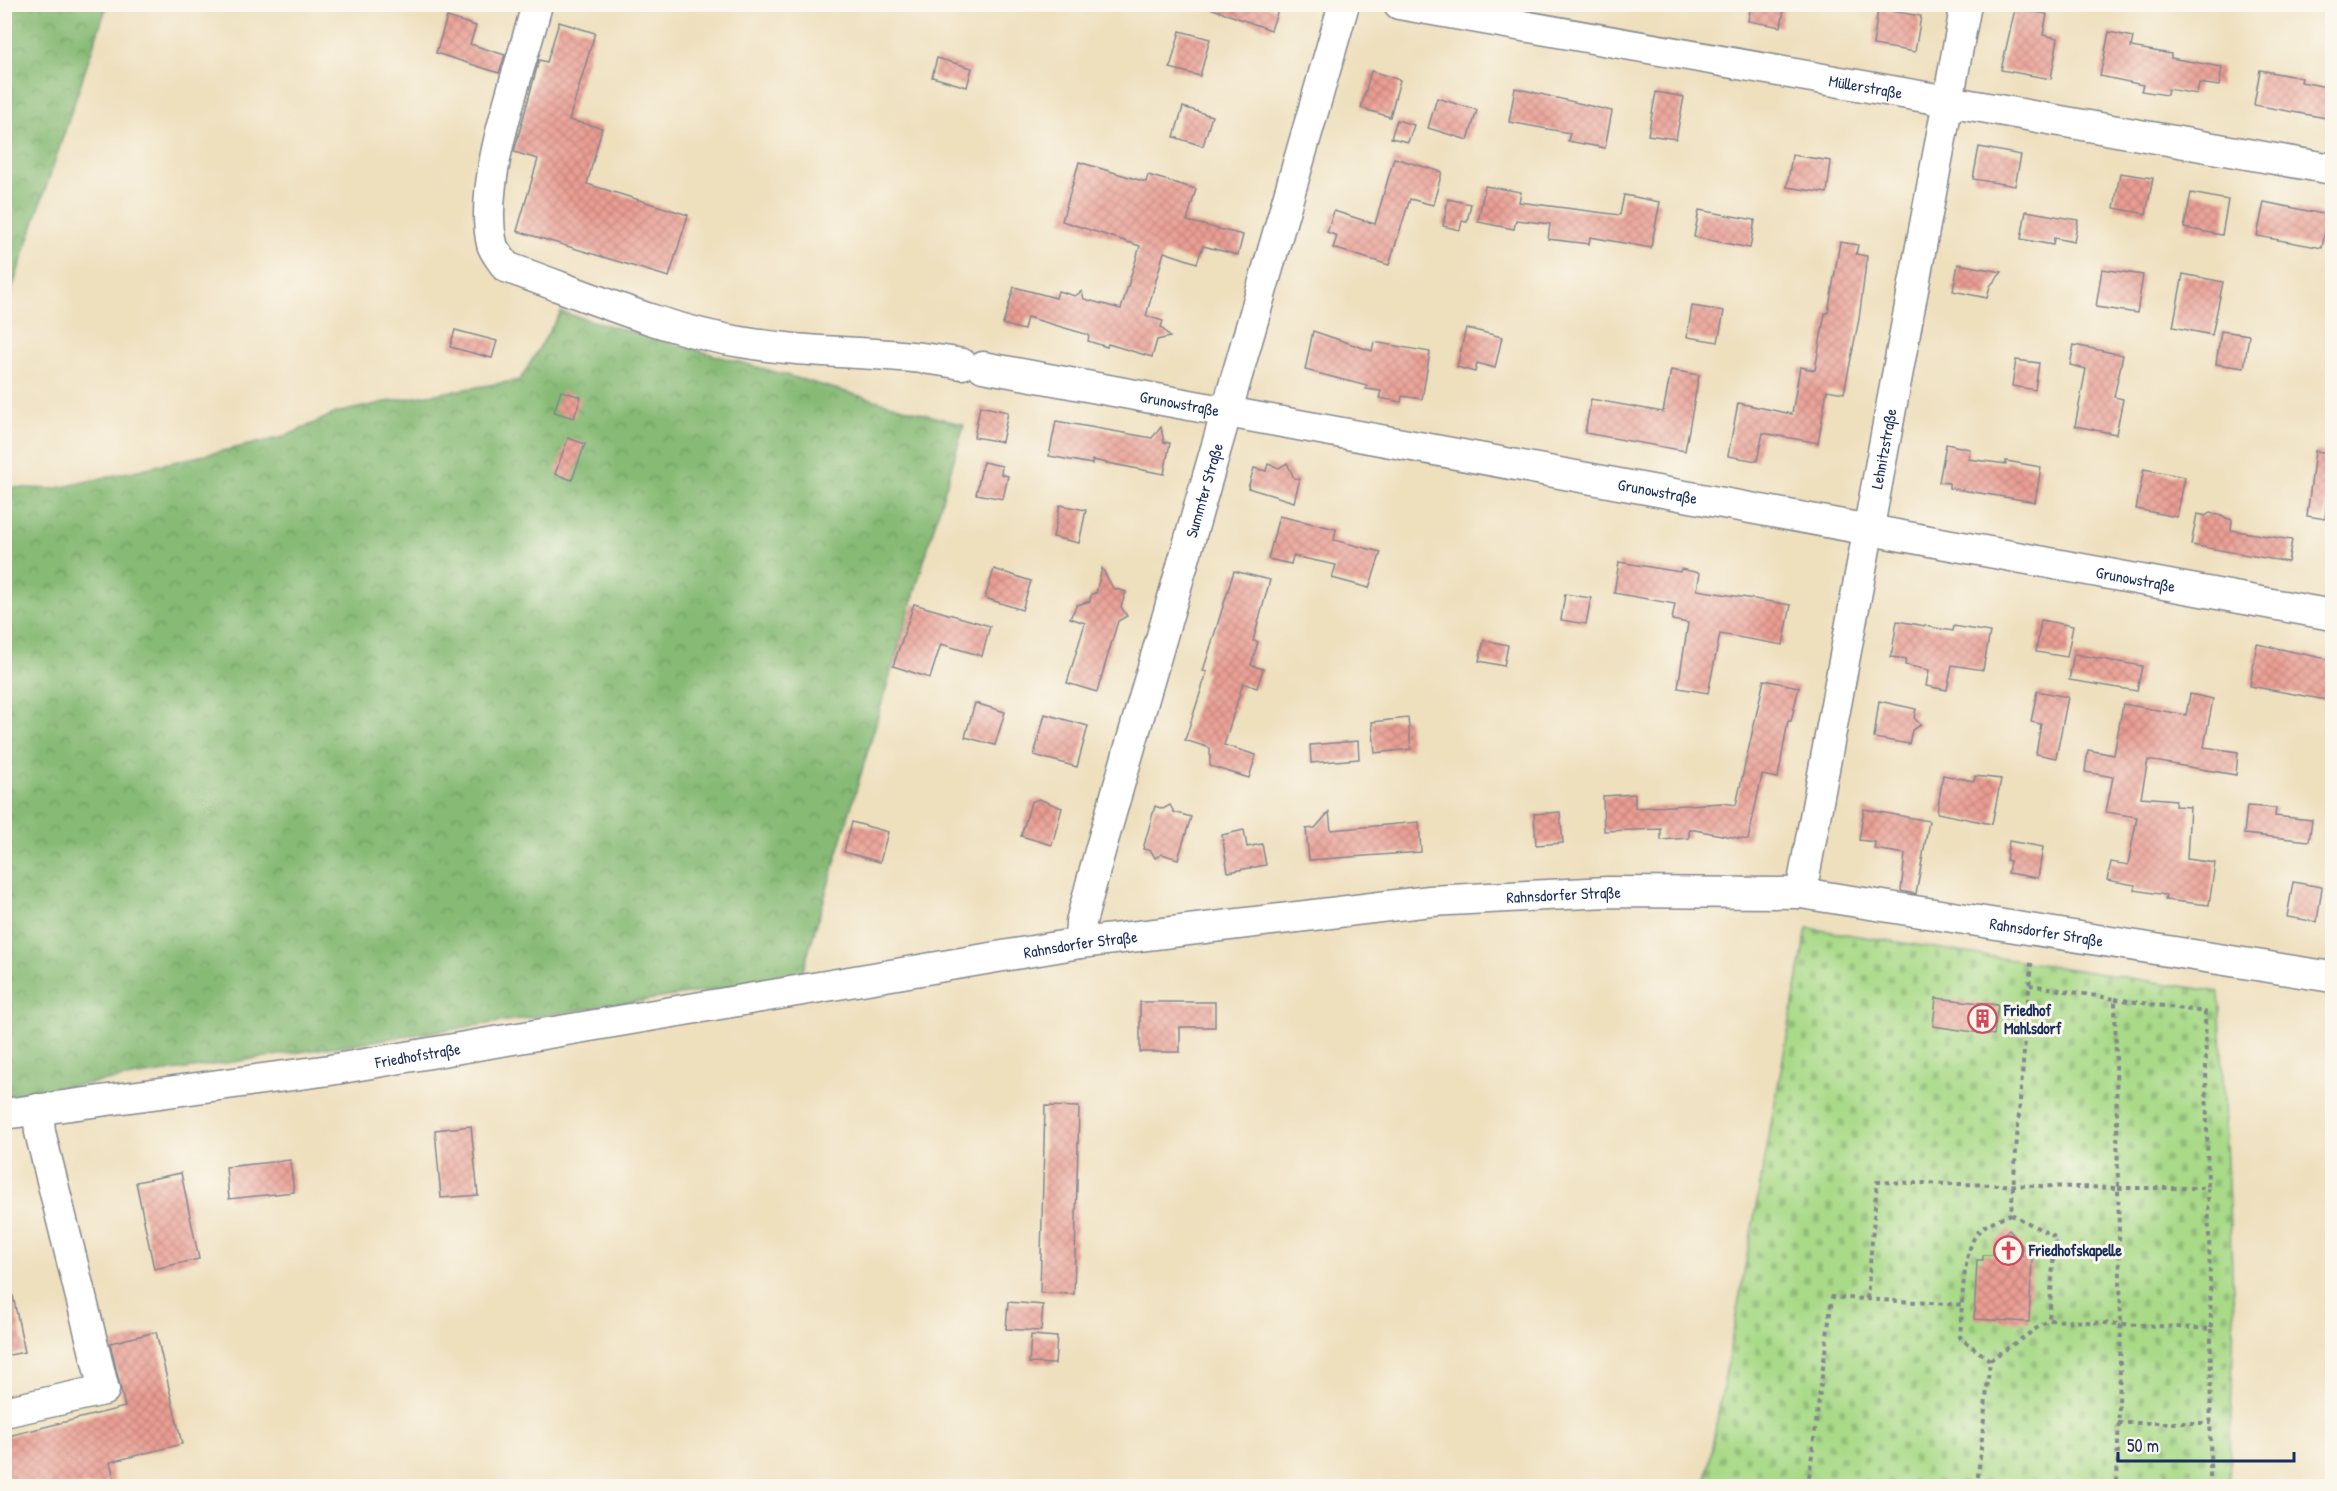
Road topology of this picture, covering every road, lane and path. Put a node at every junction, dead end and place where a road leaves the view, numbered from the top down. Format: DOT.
graph roads {
  1 [pos="537,4"];
  2 [pos="1344,4"];
  3 [pos="1399,4"];
  4 [pos="1966,4"];
  5 [pos="1948,103"];
  6 [pos="2332,169"];
  7 [pos="1226,412"];
  8 [pos="1868,531"];
  9 [pos="2332,615"];
  10 [pos="1801,893"];
  11 [pos="1080,944"];
  12 [pos="2031,963"];
  13 [pos="2332,977"];
  14 [pos="2030,985"];
  15 [pos="796,992"];
  16 [pos="2115,999"];
  17 [pos="38,1109"];
  18 [pos="4,1114"];
  19 [pos="2013,1186"];
  20 [pos="2118,1188"];
  21 [pos="2208,1188"];
  22 [pos="2011,1214"];
  23 [pos="1867,1299"];
  24 [pos="1963,1305"];
  25 [pos="2049,1320"];
  26 [pos="2121,1324"];
  27 [pos="2211,1329"];
  28 [pos="1990,1360"];
  29 [pos="4,1412"];
  30 [pos="2118,1423"];
  31 [pos="2211,1423"];
  32 [pos="1808,1486"];
  33 [pos="1977,1486"];
  34 [pos="2117,1486"];
  35 [pos="2210,1486"];
  1 -- 7 [label="street, Grunowstraße"];
  2 -- 7 [label="street, Summter Straße"];
  3 -- 5 [label="street, Müllerstraße"];
  4 -- 5 [label="street, Lehnitzstraße"];
  5 -- 6 [label="street, Müllerstraße"];
  5 -- 8 [label="street, Lehnitzstraße"];
  7 -- 8 [label="street, Grunowstraße"];
  7 -- 11 [label="street, Summter Straße"];
  8 -- 9 [label="street, Grunowstraße"];
  8 -- 10 [label="street, Lehnitzstraße"];
  10 -- 11 [label="street, Rahnsdorfer Straße"];
  10 -- 13 [label="street, Rahnsdorfer Straße"];
  11 -- 15 [label="street, Rahnsdorfer Straße"];
  12 -- 14 [label="path"];
  14 -- 16 [label="path"];
  14 -- 19 [label="path"];
  15 -- 17 [label="street, Friedhofstraße"];
  16 -- 20 [label="path"];
  16 -- 21 [label="path"];
  17 -- 18 [label="street, Friedhofstraße"];
  17 -- 29 [label="street"];
  19 -- 20 [label="path"];
  19 -- 22 [label="path"];
  19 -- 23 [label="path"];
  20 -- 21 [label="path"];
  20 -- 26 [label="path"];
  21 -- 27 [label="path"];
  22 -- 24 [label="path"];
  22 -- 25 [label="path"];
  23 -- 24 [label="path"];
  23 -- 32 [label="path"];
  24 -- 28 [label="path"];
  25 -- 26 [label="path"];
  25 -- 28 [label="path"];
  26 -- 27 [label="path"];
  26 -- 30 [label="path"];
  27 -- 31 [label="path"];
  28 -- 33 [label="path"];
  30 -- 31 [label="path"];
  30 -- 34 [label="path"];
  31 -- 35 [label="path"];
}
